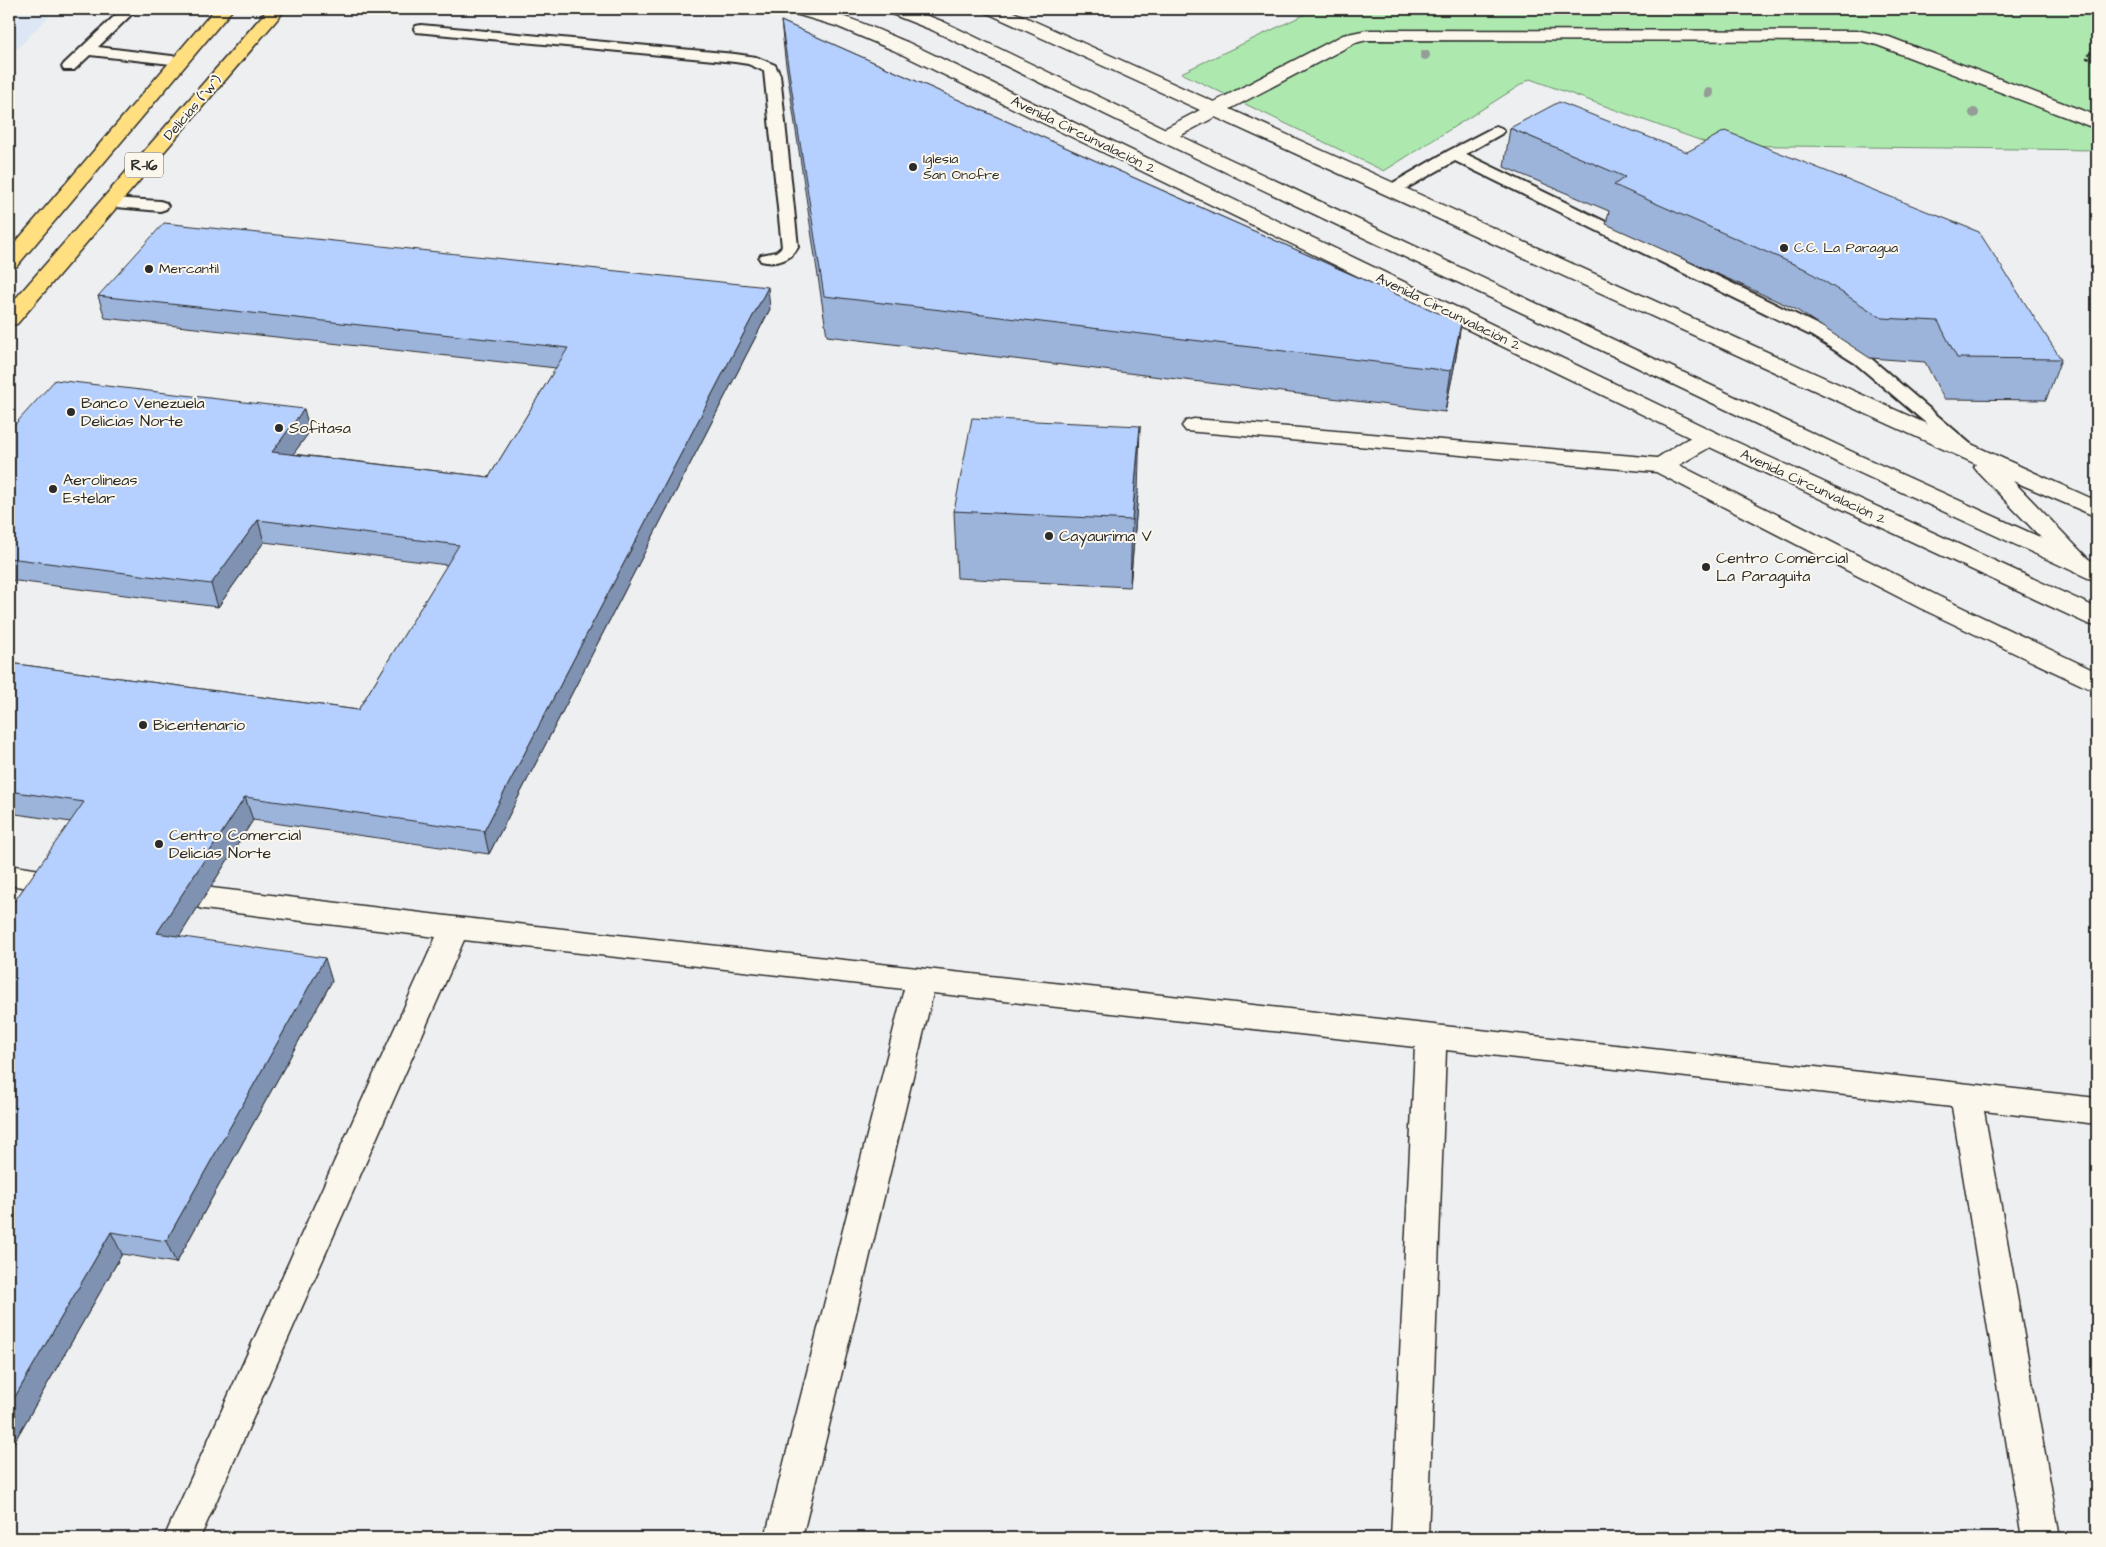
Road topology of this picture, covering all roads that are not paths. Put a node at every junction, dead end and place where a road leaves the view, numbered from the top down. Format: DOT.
graph roads {
  1 [pos="130,9"];
  2 [pos="224,9"];
  3 [pos="277,9"];
  4 [pos="798,9"];
  5 [pos="895,9"];
  6 [pos="993,9"];
  7 [pos="421,29"];
  8 [pos="87,50"];
  9 [pos="180,60"];
  10 [pos="69,67"];
  11 [pos="1215,110"];
  12 [pos="2097,123"];
  13 [pos="1496,131"];
  14 [pos="1165,136"];
  15 [pos="1453,154"];
  16 [pos="1392,190"];
  17 [pos="111,203"];
  18 [pos="160,206"];
  19 [pos="767,258"];
  20 [pos="9,263"];
  21 [pos="9,319"];
  22 [pos="1194,426"];
  23 [pos="1709,438"];
  24 [pos="1977,457"];
  25 [pos="1661,465"];
  26 [pos="2097,510"];
  27 [pos="2090,569"];
  28 [pos="2097,618"];
  29 [pos="2097,682"];
  30 [pos="9,875"];
  31 [pos="55,880"];
  32 [pos="203,898"];
  33 [pos="456,928"];
  34 [pos="921,981"];
  35 [pos="1432,1038"];
  36 [pos="1966,1096"];
  37 [pos="2097,1111"];
  38 [pos="182,1538"];
  39 [pos="783,1538"];
  40 [pos="1409,1538"];
  41 [pos="2041,1538"];
  1 -- 8 [label="lane"];
  2 -- 9 [label="main road, R-16"];
  3 -- 17 [label="main road, Delicias (^w^) / R-16"];
  4 -- 23 [label="street, Avenida Circunvalación 2"];
  5 -- 14 [label="street"];
  6 -- 11 [label="street"];
  7 -- 19 [label="lane"];
  8 -- 9 [label="lane"];
  8 -- 10 [label="lane"];
  9 -- 20 [label="main road, R-16"];
  11 -- 12 [label="street"];
  11 -- 14 [label="street"];
  11 -- 16 [label="street"];
  13 -- 15 [label="lane"];
  14 -- 27 [label="street"];
  15 -- 16 [label="lane"];
  15 -- 24 [label="lane"];
  16 -- 24 [label="street"];
  17 -- 18 [label="lane"];
  17 -- 21 [label="main road, Delicias (^w^) / R-16"];
  22 -- 25 [label="street"];
  23 -- 25 [label="street"];
  23 -- 28 [label="street, Avenida Circunvalación 2"];
  24 -- 26 [label="street"];
  24 -- 27 [label="street"];
  25 -- 29 [label="street"];
  30 -- 31 [label="street"];
  32 -- 33 [label="street"];
  33 -- 34 [label="street"];
  33 -- 38 [label="street"];
  34 -- 35 [label="street"];
  34 -- 39 [label="street"];
  35 -- 36 [label="street"];
  35 -- 40 [label="street"];
  36 -- 37 [label="street"];
  36 -- 41 [label="street"];
}
